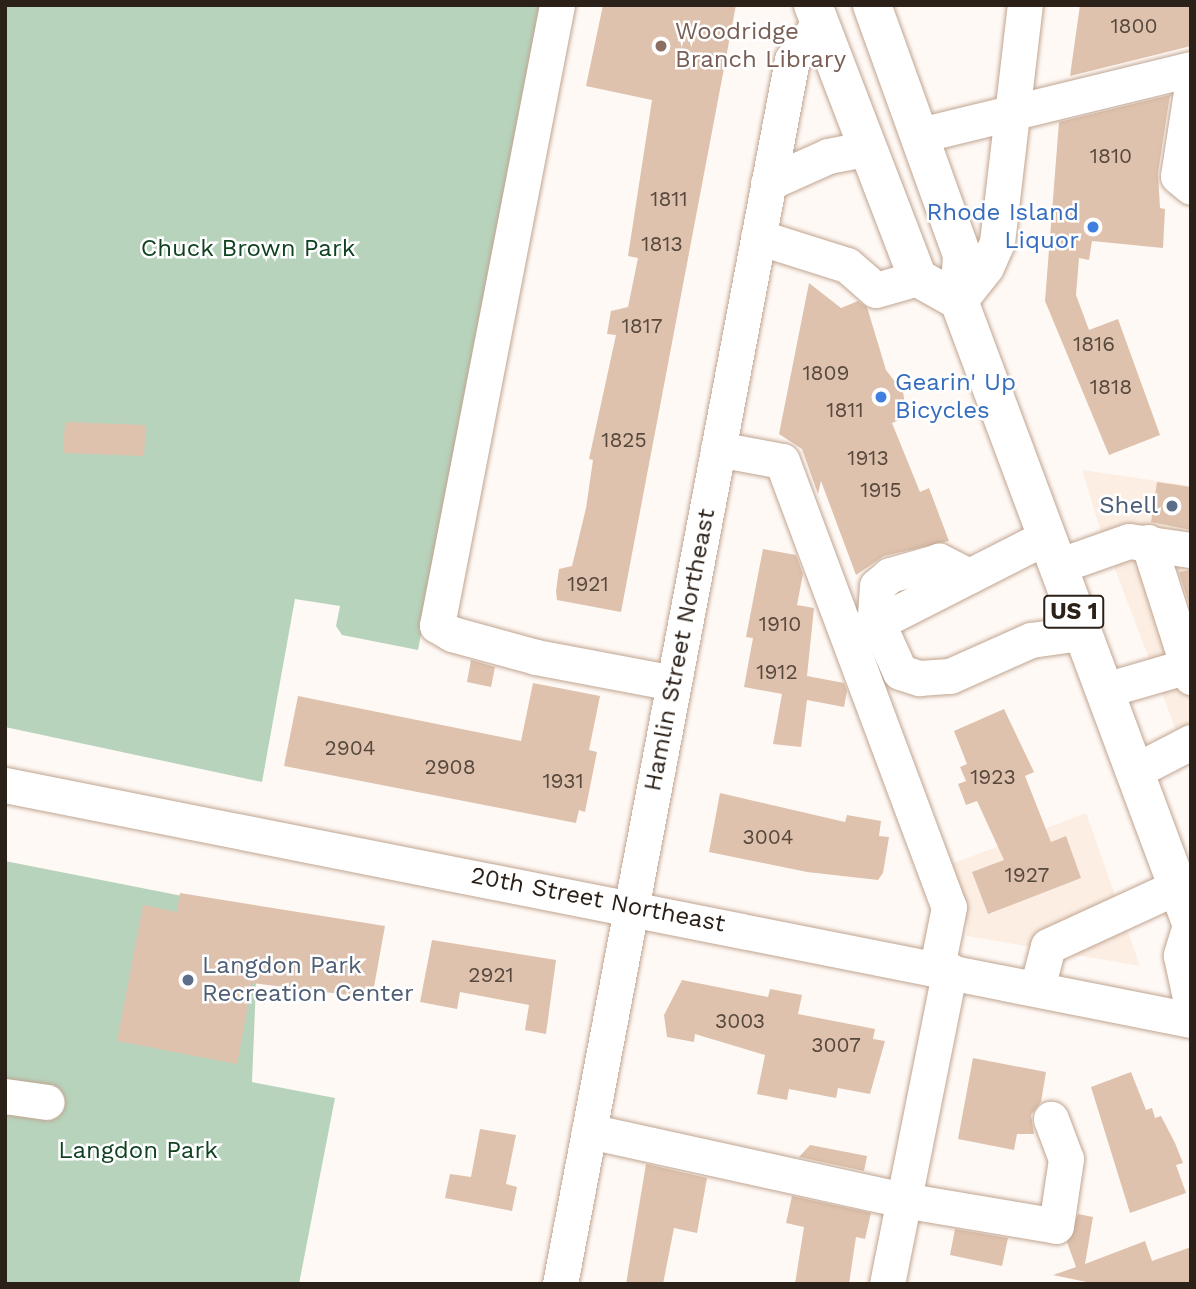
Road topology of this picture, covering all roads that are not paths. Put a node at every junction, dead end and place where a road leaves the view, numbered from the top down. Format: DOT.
graph roads {
  1 [pos="557,5"];
  2 [pos="872,5"];
  3 [pos="1025,5"];
  4 [pos="816,15"];
  5 [pos="1191,69"];
  6 [pos="1191,92"];
  7 [pos="1015,110"];
  8 [pos="920,135"];
  9 [pos="865,149"];
  10 [pos="768,183"];
  11 [pos="1191,187"];
  12 [pos="758,237"];
  13 [pos="918,278"];
  14 [pos="959,301"];
  15 [pos="718,449"];
  16 [pos="1147,542"];
  17 [pos="1191,550"];
  18 [pos="1052,552"];
  19 [pos="1081,633"];
  20 [pos="1187,662"];
  21 [pos="674,683"];
  22 [pos="1105,690"];
  23 [pos="1191,742"];
  24 [pos="1135,771"];
  25 [pos="5,785"];
  26 [pos="1176,887"];
  27 [pos="632,906"];
  28 [pos="1191,923"];
  29 [pos="1191,929"];
  30 [pos="944,968"];
  31 [pos="1037,988"];
  32 [pos="1191,995"];
  33 [pos="1191,1020"];
  34 [pos="5,1096"];
  35 [pos="47,1102"];
  36 [pos="1051,1119"];
  37 [pos="589,1131"];
  38 [pos="902,1200"];
  39 [pos="560,1284"];
  40 [pos="887,1284"];
  1 -- 21 [label="street"];
  2 -- 8 [label="main road, US 1"];
  3 -- 7 [label="street"];
  4 -- 9 [label="main road"];
  4 -- 10 [label="street, Hamlin Street Northeast"];
  5 -- 7 [label="street"];
  6 -- 11 [label="street"];
  7 -- 8 [label="street"];
  7 -- 14 [label="street"];
  8 -- 14 [label="main road, US 1"];
  9 -- 10 [label="street"];
  9 -- 13 [label="main road"];
  10 -- 12 [label="street, Hamlin Street Northeast"];
  12 -- 13 [label="street"];
  12 -- 15 [label="street, Hamlin Street Northeast"];
  13 -- 14 [label="main road"];
  14 -- 18 [label="main road, US 1"];
  15 -- 21 [label="street, Hamlin Street Northeast"];
  15 -- 30 [label="street"];
  16 -- 17 [label="street"];
  16 -- 18 [label="street"];
  16 -- 20 [label="street"];
  18 -- 19 [label="main road, US 1"];
  18 -- 19 [label="street"];
  19 -- 22 [label="main road, US 1"];
  20 -- 22 [label="street"];
  21 -- 27 [label="street, Hamlin Street Northeast"];
  22 -- 24 [label="main road, US 1"];
  23 -- 24 [label="street"];
  24 -- 26 [label="main road, US 1"];
  25 -- 27 [label="street, 20th Street Northeast"];
  26 -- 28 [label="main road, US 1"];
  26 -- 31 [label="street"];
  27 -- 30 [label="street, 20th Street Northeast"];
  27 -- 37 [label="street, Hamlin Street Northeast"];
  29 -- 32 [label="main road"];
  30 -- 31 [label="street, 20th Street Northeast"];
  30 -- 38 [label="street"];
  31 -- 33 [label="street, 20th Street Northeast"];
  34 -- 35 [label="street"];
  36 -- 38 [label="street"];
  37 -- 38 [label="street"];
  37 -- 39 [label="street, Hamlin Street Northeast"];
  38 -- 40 [label="street"];
}
